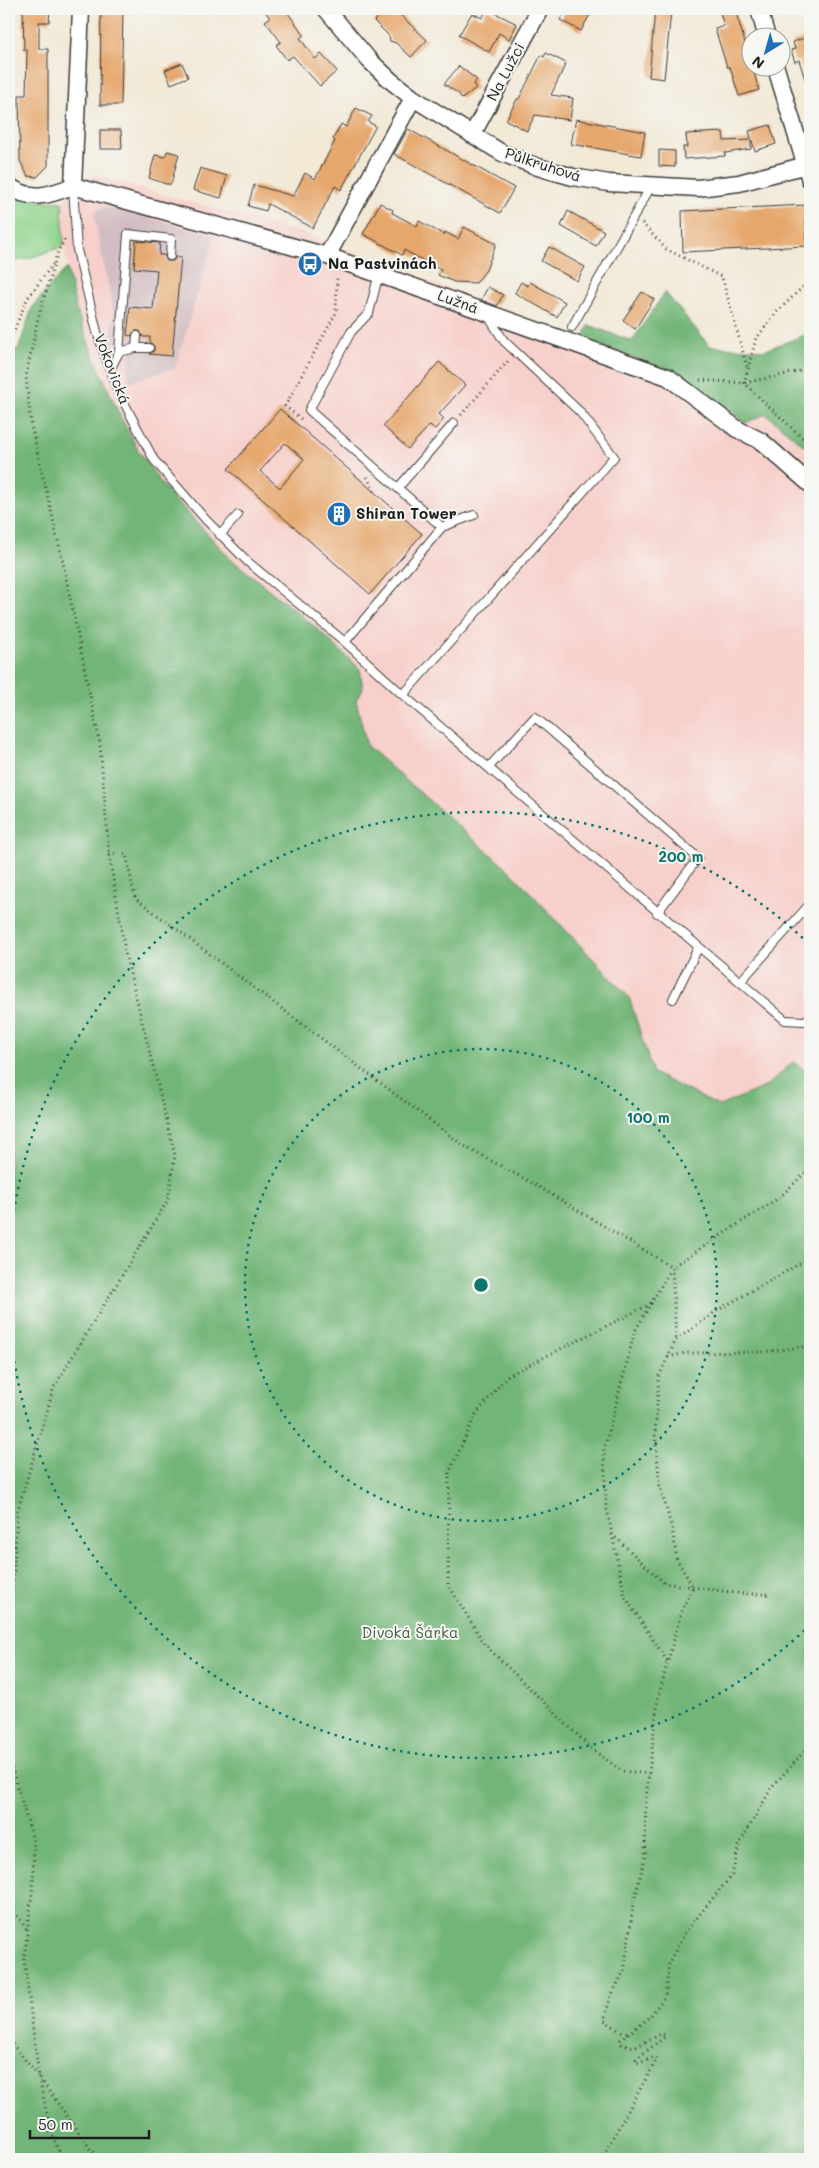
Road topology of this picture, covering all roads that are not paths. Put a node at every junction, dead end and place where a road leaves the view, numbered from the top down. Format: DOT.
graph roads {
  1 [pos="81,9"];
  2 [pos="326,9"];
  3 [pos="540,9"];
  4 [pos="759,9"];
  5 [pos="765,28"];
  6 [pos="779,78"];
  7 [pos="413,98"];
  8 [pos="472,135"];
  9 [pos="809,170"];
  10 [pos="9,186"];
  11 [pos="74,186"];
  12 [pos="651,186"];
  13 [pos="170,256"];
  14 [pos="327,256"];
  15 [pos="379,273"];
  16 [pos="484,311"];
  17 [pos="572,327"];
  18 [pos="137,336"];
  19 [pos="136,348"];
  20 [pos="149,348"];
  21 [pos="119,352"];
  22 [pos="110,370"];
  23 [pos="454,423"];
  24 [pos="810,484"];
  25 [pos="398,488"];
  26 [pos="238,515"];
  27 [pos="474,515"];
  28 [pos="442,527"];
  29 [pos="220,535"];
  30 [pos="345,642"];
  31 [pos="403,695"];
  32 [pos="489,767"];
  33 [pos="809,909"];
  34 [pos="657,913"];
  35 [pos="698,948"];
  36 [pos="740,982"];
  37 [pos="673,999"];
  38 [pos="810,1018"];
  1 -- 11 [label="street, Vokovická"];
  2 -- 7 [label="street, Půlkruhová"];
  3 -- 8 [label="street, Na Lužci"];
  4 -- 5 [label="street"];
  6 -- 9 [label="street"];
  7 -- 8 [label="street, Půlkruhová"];
  7 -- 14 [label="street"];
  8 -- 12 [label="street, Půlkruhová"];
  9 -- 12 [label="street, Půlkruhová"];
  10 -- 11 [label="street"];
  11 -- 14 [label="street, Lužná"];
  11 -- 22 [label="lane, Vokovická"];
  12 -- 17 [label="lane"];
  13 -- 21 [label="lane"];
  14 -- 15 [label="street, Lužná"];
  15 -- 16 [label="street, Lužná"];
  15 -- 25 [label="lane"];
  16 -- 24 [label="street, Lužná"];
  16 -- 31 [label="lane"];
  18 -- 19 [label="lane"];
  19 -- 20 [label="lane"];
  19 -- 21 [label="lane"];
  21 -- 22 [label="lane"];
  22 -- 29 [label="lane, Vokovická"];
  23 -- 25 [label="lane"];
  25 -- 28 [label="lane"];
  26 -- 29 [label="lane"];
  27 -- 28 [label="lane"];
  28 -- 30 [label="lane"];
  29 -- 30 [label="lane, Vokovická"];
  30 -- 31 [label="lane, Vokovická"];
  31 -- 32 [label="lane, Vokovická"];
  32 -- 34 [label="lane, Vokovická"];
  32 -- 34 [label="lane"];
  33 -- 36 [label="lane"];
  34 -- 35 [label="lane, Vokovická"];
  35 -- 36 [label="lane, Vokovická"];
  35 -- 37 [label="lane"];
  36 -- 38 [label="lane, Vokovická"];
}
